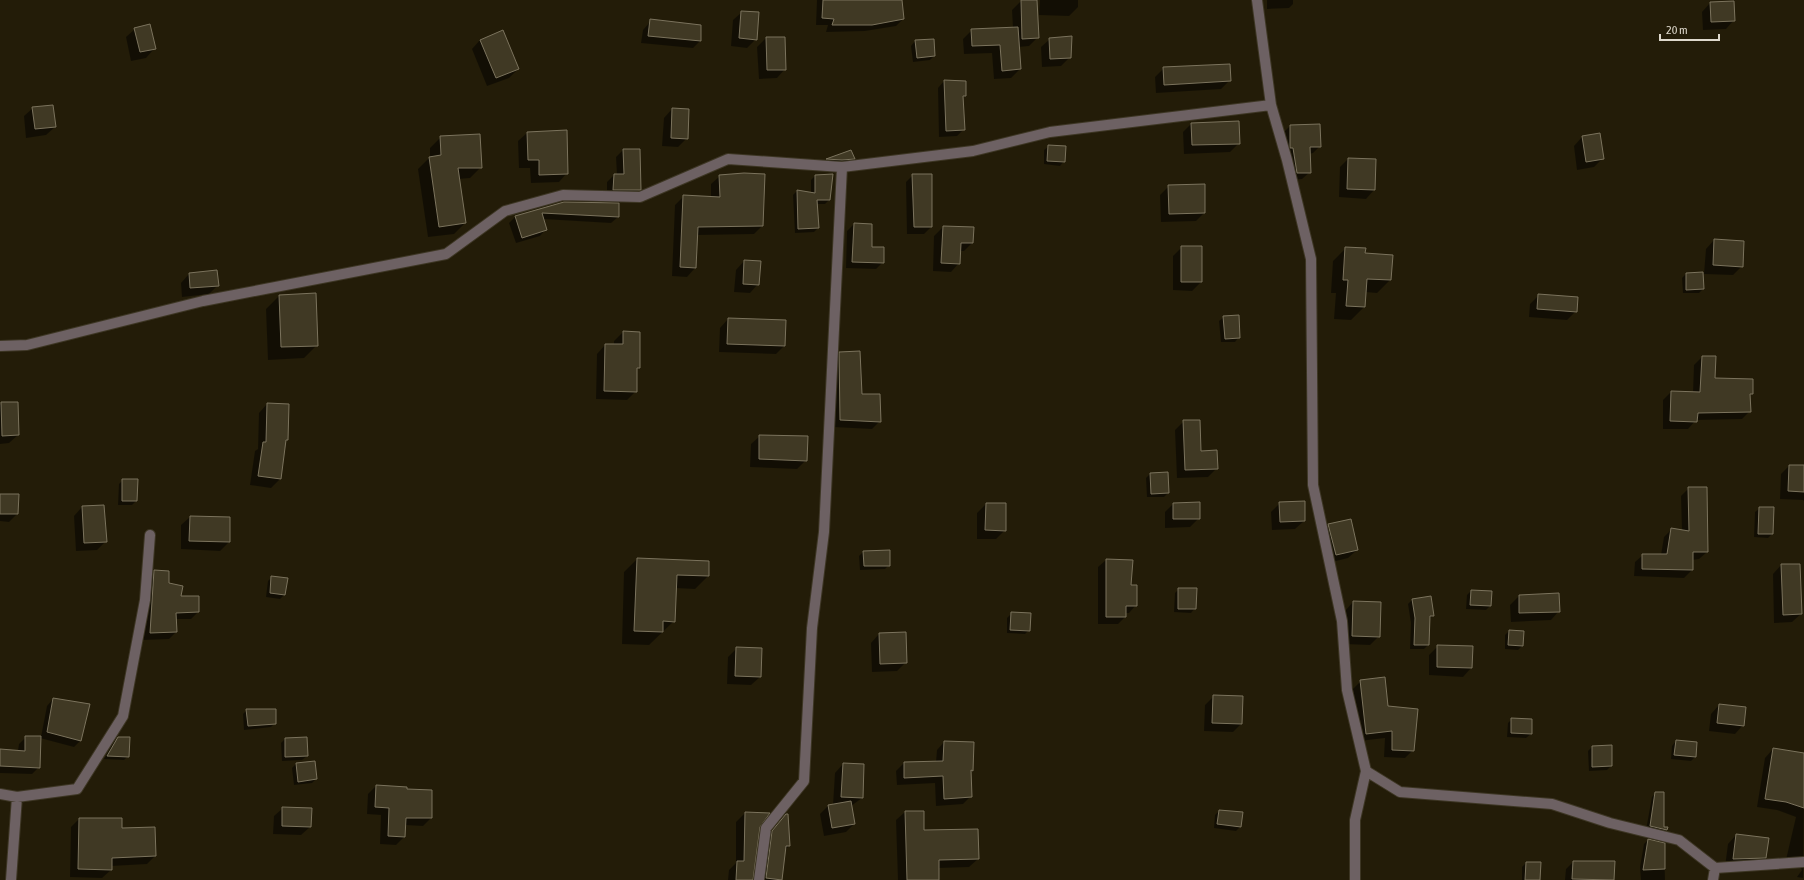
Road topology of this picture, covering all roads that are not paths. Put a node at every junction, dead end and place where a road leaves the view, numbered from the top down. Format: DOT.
graph roads {
  1 [pos="1257,0"];
  2 [pos="1271,105"];
  3 [pos="842,167"];
  4 [pos="0,346"];
  5 [pos="150,535"];
  6 [pos="1366,771"];
  7 [pos="0,794"];
  8 [pos="17,797"];
  9 [pos="1804,862"];
  10 [pos="1715,868"];
  11 [pos="11,880"];
  12 [pos="759,880"];
  13 [pos="1354,880"];
  14 [pos="1713,880"];
  1 -- 2 [label="street"];
  2 -- 3 [label="street"];
  2 -- 6 [label="street"];
  3 -- 4 [label="street"];
  3 -- 12 [label="street"];
  5 -- 8 [label="street"];
  6 -- 10 [label="street"];
  6 -- 13 [label="street"];
  7 -- 8 [label="street"];
  8 -- 11 [label="street"];
  9 -- 10 [label="street"];
  10 -- 14 [label="street"];
}
